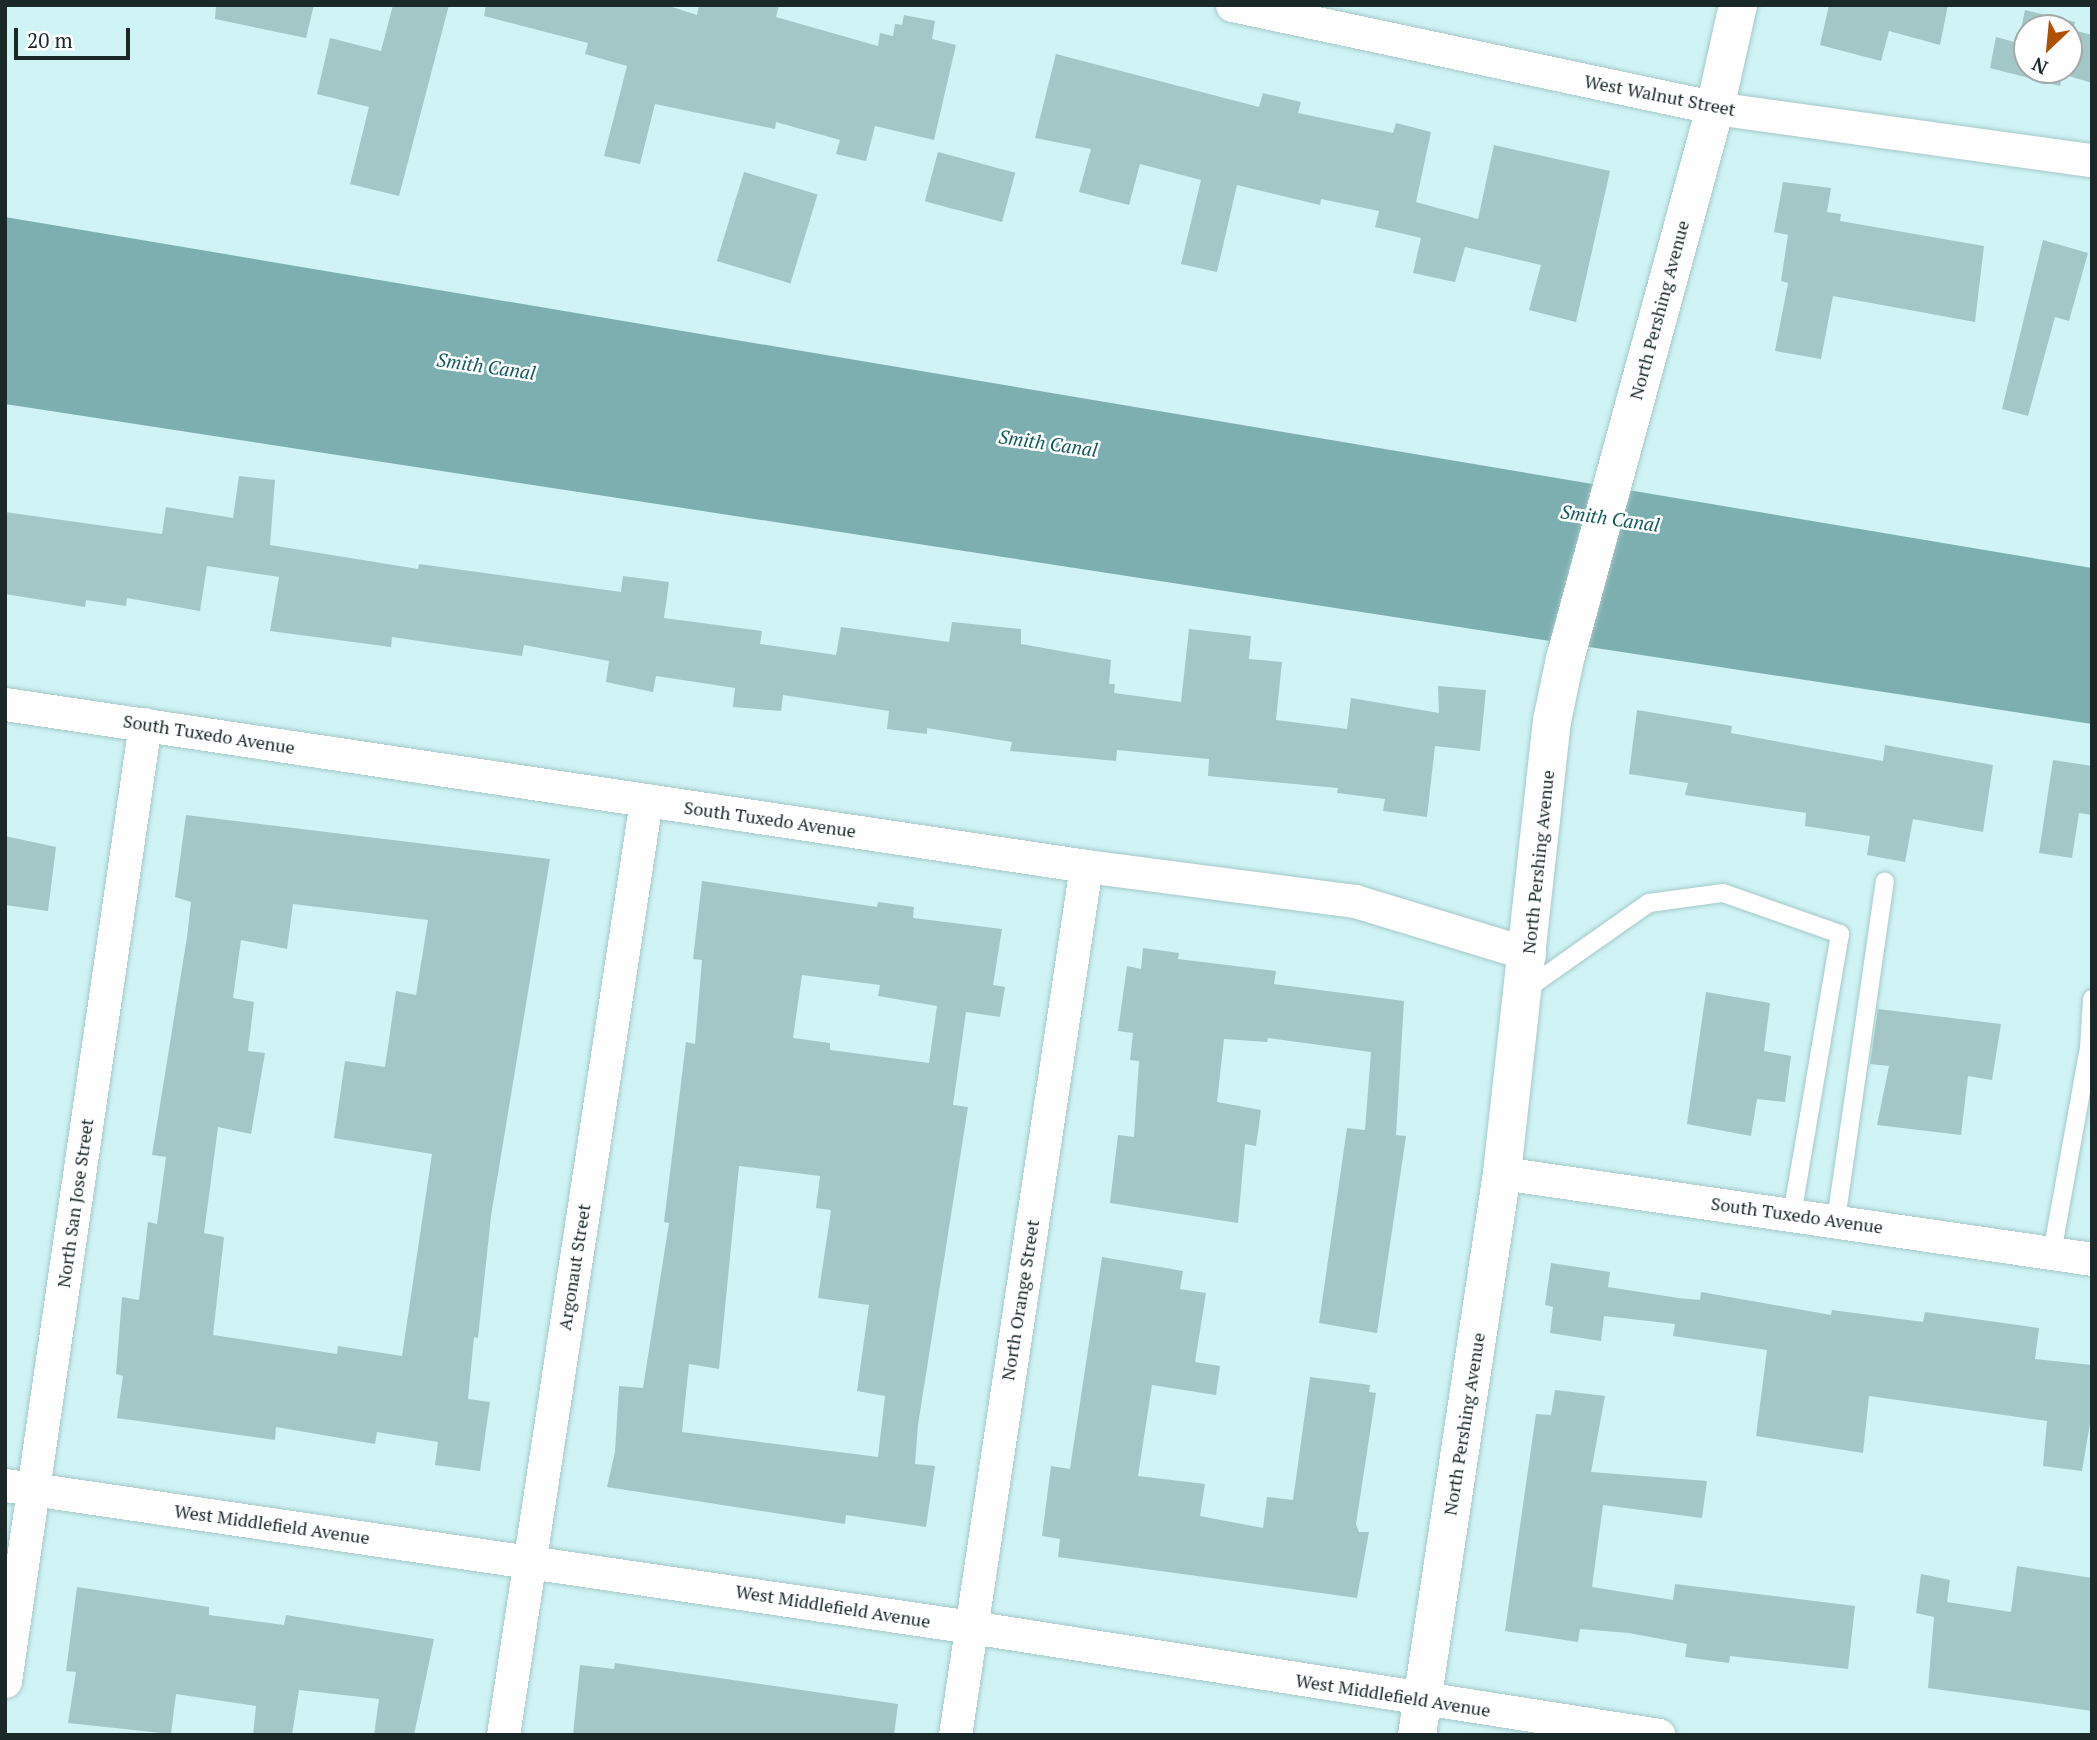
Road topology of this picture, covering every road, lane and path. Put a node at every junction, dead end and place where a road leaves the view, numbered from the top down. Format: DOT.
graph roads {
  1 [pos="1232,5"];
  2 [pos="1738,5"];
  3 [pos="1715,108"];
  4 [pos="2092,160"];
  5 [pos="5,704"];
  6 [pos="145,724"];
  7 [pos="646,800"];
  8 [pos="1086,866"];
  9 [pos="1885,883"];
  10 [pos="1529,954"];
  11 [pos="1522,992"];
  12 [pos="2092,999"];
  13 [pos="1502,1173"];
  14 [pos="1792,1214"];
  15 [pos="1836,1220"];
  16 [pos="2052,1253"];
  17 [pos="2092,1259"];
  18 [pos="19,1487"];
  19 [pos="528,1561"];
  20 [pos="971,1627"];
  21 [pos="5,1681"];
  22 [pos="1420,1718"];
  23 [pos="503,1735"];
  24 [pos="955,1735"];
  25 [pos="1659,1735"];
  1 -- 3 [label="street, West Walnut Street"];
  2 -- 3 [label="main road, North Pershing Avenue"];
  3 -- 4 [label="street, West Walnut Street"];
  3 -- 10 [label="main road, North Pershing Avenue"];
  5 -- 6 [label="street, South Tuxedo Avenue"];
  6 -- 7 [label="street, South Tuxedo Avenue"];
  6 -- 18 [label="street, North San Jose Street"];
  7 -- 8 [label="street, South Tuxedo Avenue"];
  7 -- 19 [label="street, Argonaut Street"];
  8 -- 10 [label="street, South Tuxedo Avenue"];
  8 -- 20 [label="street, North Orange Street"];
  9 -- 15 [label="lane"];
  10 -- 11 [label="main road, North Pershing Avenue"];
  11 -- 13 [label="main road, North Pershing Avenue"];
  11 -- 14 [label="lane"];
  12 -- 16 [label="lane"];
  13 -- 14 [label="street, South Tuxedo Avenue"];
  13 -- 22 [label="main road, North Pershing Avenue"];
  14 -- 15 [label="street, South Tuxedo Avenue"];
  15 -- 16 [label="street, South Tuxedo Avenue"];
  16 -- 17 [label="street, South Tuxedo Avenue"];
  18 -- 19 [label="street, West Middlefield Avenue"];
  18 -- 21 [label="street, North San Jose Street"];
  19 -- 20 [label="street, West Middlefield Avenue"];
  19 -- 23 [label="street, Argonaut Street"];
  20 -- 22 [label="street, West Middlefield Avenue"];
  20 -- 24 [label="street, North Orange Street"];
  22 -- 25 [label="street, West Middlefield Avenue"];
}
